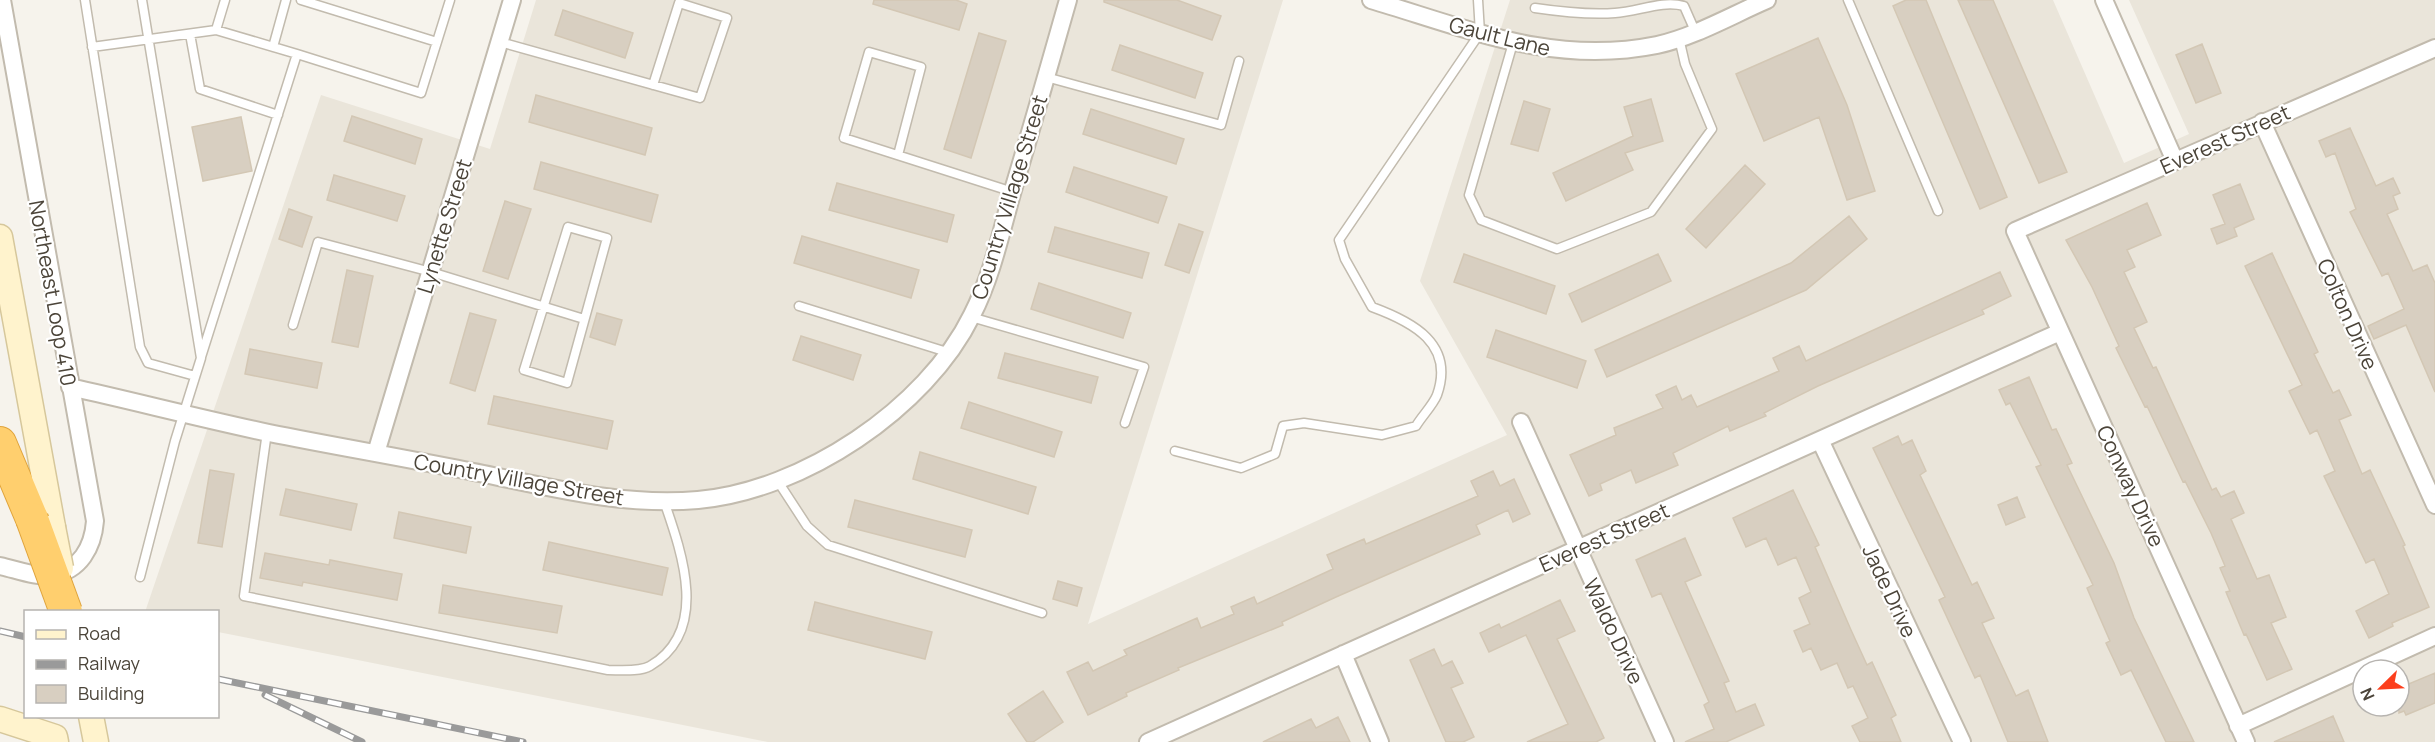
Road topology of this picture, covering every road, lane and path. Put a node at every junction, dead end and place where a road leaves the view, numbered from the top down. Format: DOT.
graph roads {
  1 [pos="2,0"];
  2 [pos="85,0"];
  3 [pos="142,0"];
  4 [pos="225,0"];
  5 [pos="286,0"];
  6 [pos="301,0"];
  7 [pos="450,0"];
  8 [pos="512,0"];
  9 [pos="1068,0"];
  10 [pos="1371,0"];
  11 [pos="1478,0"];
  12 [pos="1767,0"];
  13 [pos="1848,0"];
  14 [pos="2104,0"];
  15 [pos="1535,8"];
  16 [pos="216,30"];
  17 [pos="1695,31"];
  18 [pos="1480,33"];
  19 [pos="190,34"];
  20 [pos="1678,38"];
  21 [pos="148,39"];
  22 [pos="437,42"];
  23 [pos="500,42"];
  24 [pos="1513,43"];
  25 [pos="92,47"];
  26 [pos="273,47"];
  27 [pos="2435,48"];
  28 [pos="297,54"];
  29 [pos="1239,61"];
  30 [pos="1046,76"];
  31 [pos="653,85"];
  32 [pos="278,115"];
  33 [pos="2262,122"];
  34 [pos="898,155"];
  35 [pos="2175,161"];
  36 [pos="1013,192"];
  37 [pos="1938,211"];
  38 [pos="2015,231"];
  39 [pos="0,237"];
  40 [pos="431,272"];
  41 [pos="800,306"];
  42 [pos="543,307"];
  43 [pos="972,317"];
  44 [pos="585,319"];
  45 [pos="293,325"];
  46 [pos="2060,332"];
  47 [pos="947,352"];
  48 [pos="201,358"];
  49 [pos="195,376"];
  50 [pos="70,387"];
  51 [pos="184,413"];
  52 [pos="1521,422"];
  53 [pos="1125,423"];
  54 [pos="267,432"];
  55 [pos="1820,440"];
  56 [pos="0,443"];
  57 [pos="1175,451"];
  58 [pos="376,453"];
  59 [pos="777,480"];
  60 [pos="664,501"];
  61 [pos="2435,505"];
  62 [pos="42,523"];
  63 [pos="1577,549"];
  64 [pos="0,566"];
  65 [pos="140,577"];
  66 [pos="67,610"];
  67 [pos="1042,613"];
  68 [pos="2435,636"];
  69 [pos="1343,654"];
  70 [pos="91,718"];
  71 [pos="0,719"];
  72 [pos="2238,726"];
  73 [pos="56,739"];
  74 [pos="96,742"];
  75 [pos="1148,742"];
  76 [pos="1380,742"];
  77 [pos="1665,742"];
  78 [pos="1962,742"];
  79 [pos="2246,742"];
  1 -- 50 [label="street, Northeast Loop 410"];
  2 -- 25 [label="lane"];
  3 -- 21 [label="lane"];
  4 -- 16 [label="lane"];
  5 -- 26 [label="lane"];
  6 -- 22 [label="lane"];
  7 -- 22 [label="lane"];
  8 -- 23 [label="street, Lynette Street"];
  9 -- 30 [label="street, Country Village Street"];
  10 -- 18 [label="street, Gault Lane"];
  11 -- 18 [label="lane"];
  12 -- 17 [label="street, Gault Lane"];
  13 -- 37 [label="lane"];
  14 -- 35 [label="street"];
  15 -- 17 [label="lane"];
  16 -- 19 [label="lane"];
  16 -- 26 [label="lane"];
  17 -- 20 [label="street, Gault Lane"];
  18 -- 24 [label="street, Gault Lane"];
  18 -- 57 [label="lane"];
  19 -- 21 [label="lane"];
  19 -- 32 [label="lane"];
  20 -- 24 [label="street, Gault Lane"];
  20 -- 24 [label="lane"];
  21 -- 25 [label="lane"];
  21 -- 48 [label="lane"];
  22 -- 28 [label="lane"];
  23 -- 31 [label="lane"];
  23 -- 40 [label="street, Lynette Street"];
  25 -- 49 [label="lane"];
  26 -- 28 [label="lane"];
  27 -- 33 [label="street, Everest Street"];
  28 -- 32 [label="lane"];
  29 -- 30 [label="lane"];
  30 -- 36 [label="street, Country Village Street"];
  31 -- 31 [label="lane"];
  32 -- 48 [label="lane"];
  33 -- 35 [label="street, Everest Street"];
  33 -- 61 [label="street, Colton Drive"];
  34 -- 34 [label="lane"];
  34 -- 36 [label="lane"];
  35 -- 38 [label="street, Everest Street"];
  36 -- 43 [label="street, Country Village Street"];
  38 -- 46 [label="street, Conway Drive"];
  39 -- 62 [label="main road, Northeast Loop 410"];
  40 -- 42 [label="lane"];
  40 -- 45 [label="lane"];
  40 -- 58 [label="street, Lynette Street"];
  41 -- 47 [label="lane"];
  42 -- 44 [label="lane"];
  42 -- 44 [label="lane"];
  42 -- 44 [label="lane"];
  43 -- 47 [label="street, Country Village Street"];
  43 -- 53 [label="lane"];
  46 -- 55 [label="street, Everest Street"];
  46 -- 72 [label="street, Conway Drive"];
  47 -- 59 [label="street, Country Village Street"];
  48 -- 49 [label="lane"];
  49 -- 51 [label="lane"];
  50 -- 51 [label="street, Country Village Street"];
  50 -- 64 [label="street, Northeast Loop 410"];
  51 -- 54 [label="street, Country Village Street"];
  51 -- 65 [label="lane"];
  52 -- 63 [label="street, Waldo Drive"];
  54 -- 58 [label="street, Country Village Street"];
  54 -- 60 [label="lane"];
  55 -- 63 [label="street, Everest Street"];
  55 -- 78 [label="street, Jade Drive"];
  56 -- 62 [label="highway"];
  58 -- 60 [label="street, Country Village Street"];
  59 -- 60 [label="street, Country Village Street"];
  59 -- 67 [label="lane"];
  62 -- 66 [label="highway, bridge"];
  63 -- 69 [label="street, Everest Street"];
  63 -- 77 [label="street, Waldo Drive"];
  68 -- 72 [label="street"];
  69 -- 75 [label="street, Everest Street"];
  69 -- 76 [label="street"];
  70 -- 74 [label="main road"];
  71 -- 73 [label="main road"];
  72 -- 79 [label="street, Conway Drive"];
}
